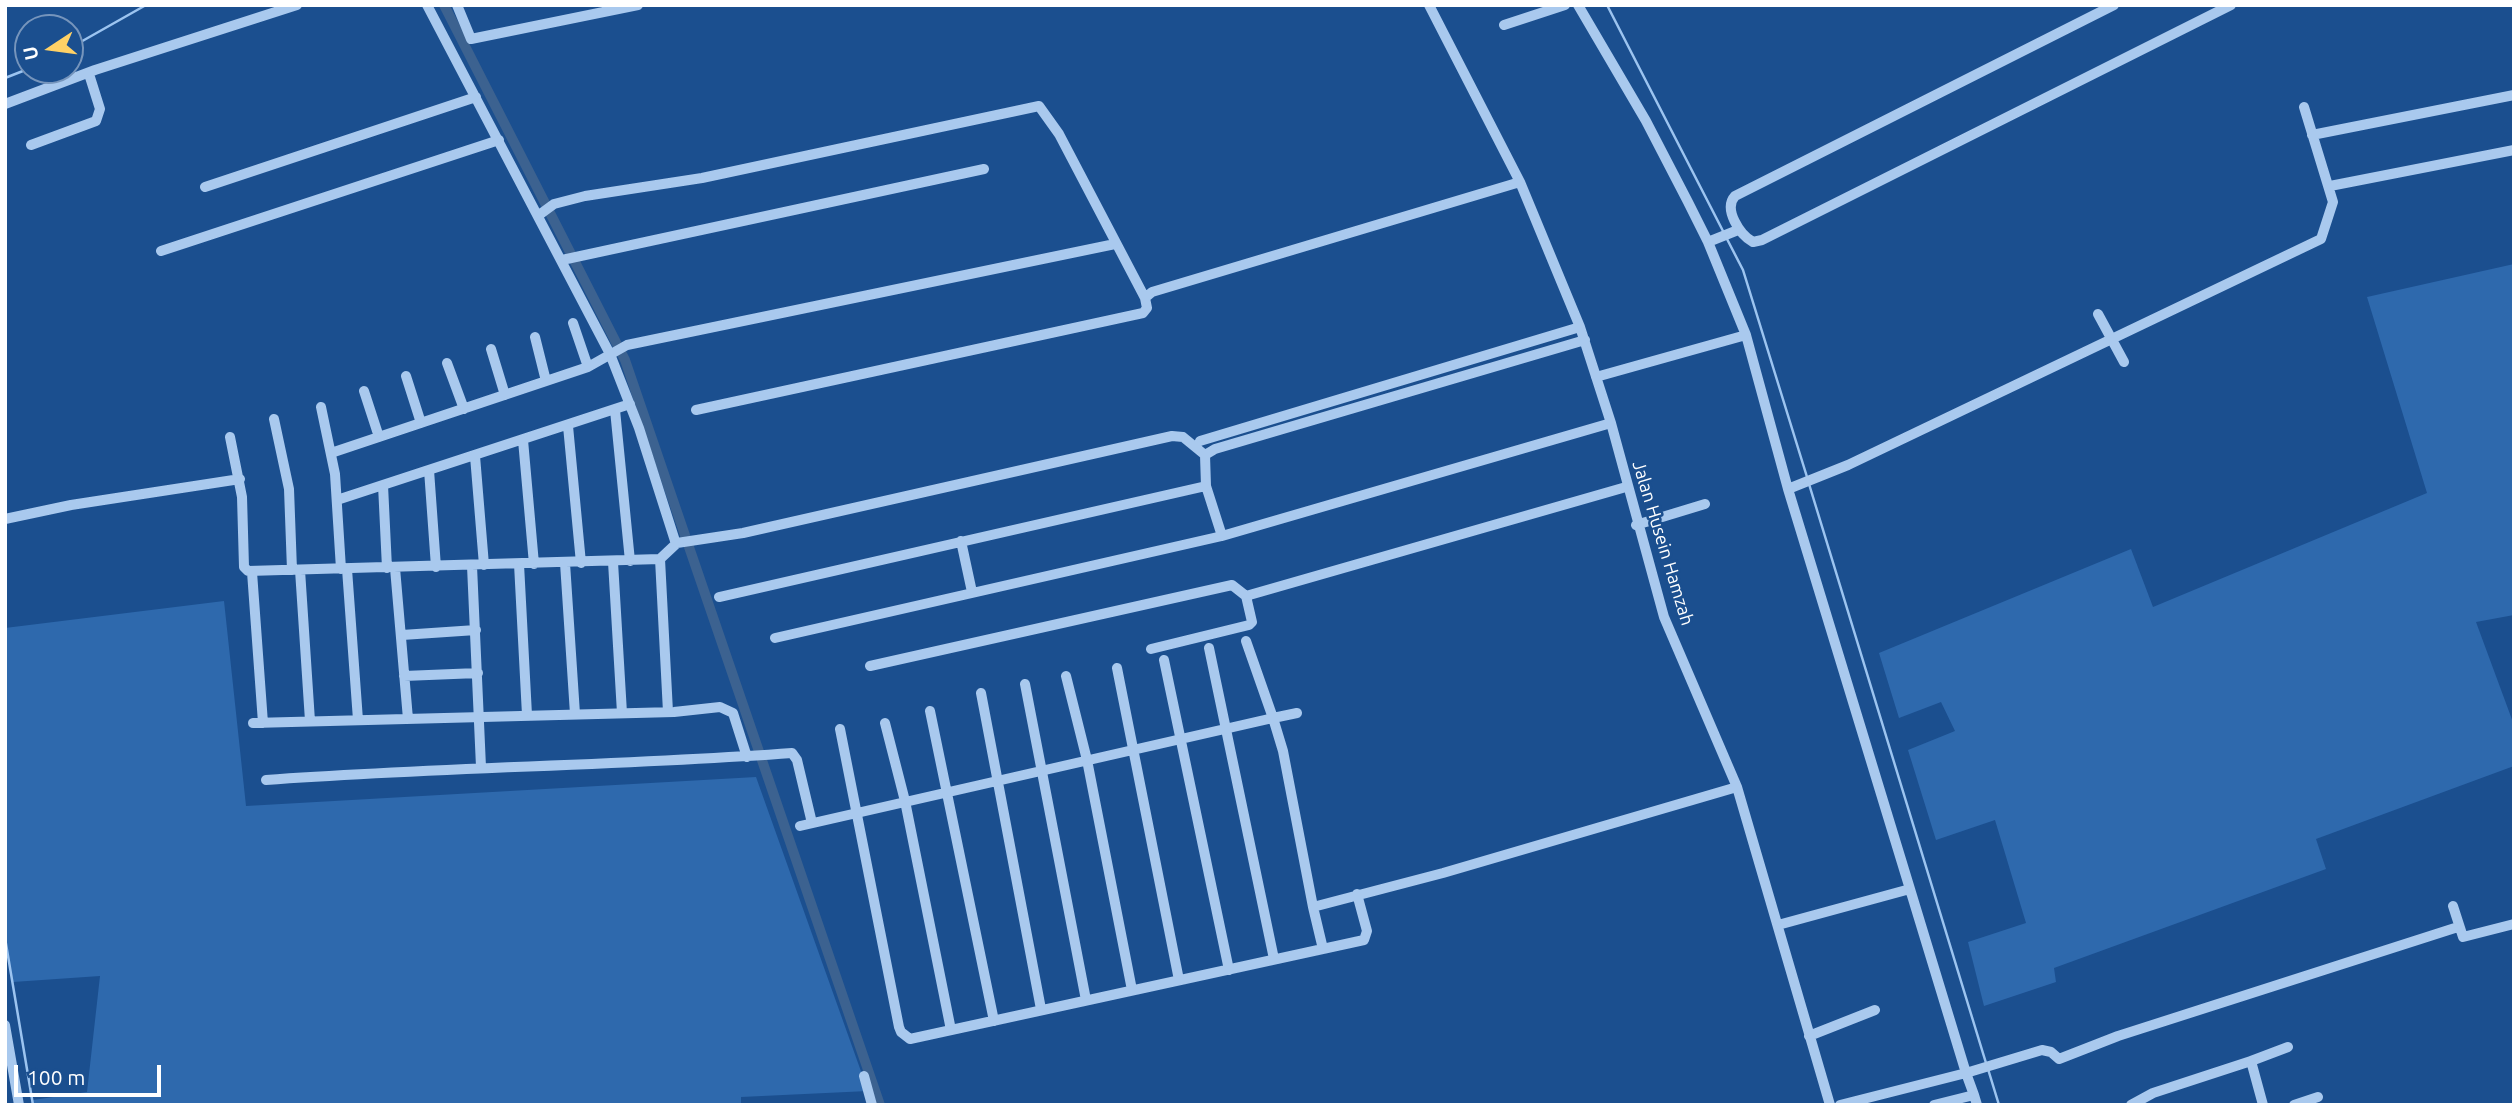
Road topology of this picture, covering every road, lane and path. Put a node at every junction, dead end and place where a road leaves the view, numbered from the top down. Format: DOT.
graph roads {
  1 [pos="297,5"];
  2 [pos="427,5"];
  3 [pos="457,5"];
  4 [pos="638,5"];
  5 [pos="1429,5"];
  6 [pos="1565,5"];
  7 [pos="1578,5"];
  8 [pos="2114,5"];
  9 [pos="2231,5"];
  10 [pos="1504,24"];
  11 [pos="89,74"];
  12 [pos="2514,95"];
  13 [pos="476,97"];
  14 [pos="5,104"];
  15 [pos="2304,107"];
  16 [pos="2312,135"];
  17 [pos="499,140"];
  18 [pos="31,145"];
  19 [pos="2514,150"];
  20 [pos="984,169"];
  21 [pos="1520,182"];
  22 [pos="2330,186"];
  23 [pos="205,187"];
  24 [pos="539,215"];
  25 [pos="1736,231"];
  26 [pos="1711,241"];
  27 [pos="1115,244"];
  28 [pos="161,251"];
  29 [pos="563,260"];
  30 [pos="1145,298"];
  31 [pos="2098,314"];
  32 [pos="573,323"];
  33 [pos="1580,327"];
  34 [pos="1746,335"];
  35 [pos="535,337"];
  36 [pos="2111,338"];
  37 [pos="1585,340"];
  38 [pos="491,349"];
  39 [pos="611,354"];
  40 [pos="1469,360"];
  41 [pos="2124,362"];
  42 [pos="447,363"];
  43 [pos="588,367"];
  44 [pos="1473,374"];
  45 [pos="406,376"];
  46 [pos="1596,377"];
  47 [pos="546,381"];
  48 [pos="364,391"];
  49 [pos="505,395"];
  50 [pos="630,404"];
  51 [pos="321,407"];
  52 [pos="464,409"];
  53 [pos="614,410"];
  54 [pos="696,410"];
  55 [pos="274,419"];
  56 [pos="421,423"];
  57 [pos="1611,423"];
  58 [pos="568,425"];
  59 [pos="1230,431"];
  60 [pos="230,437"];
  61 [pos="379,437"];
  62 [pos="523,440"];
  63 [pos="1200,442"];
  64 [pos="1233,443"];
  65 [pos="331,453"];
  66 [pos="1205,455"];
  67 [pos="475,456"];
  68 [pos="429,470"];
  69 [pos="240,479"];
  70 [pos="383,485"];
  71 [pos="1206,486"];
  72 [pos="1626,487"];
  73 [pos="1791,488"];
  74 [pos="337,500"];
  75 [pos="1705,504"];
  76 [pos="5,519"];
  77 [pos="1636,525"];
  78 [pos="1222,536"];
  79 [pos="961,541"];
  80 [pos="676,544"];
  81 [pos="660,559"];
  82 [pos="630,561"];
  83 [pos="613,562"];
  84 [pos="565,563"];
  85 [pos="581,563"];
  86 [pos="519,564"];
  87 [pos="534,564"];
  88 [pos="436,566"];
  89 [pos="478,566"];
  90 [pos="391,568"];
  91 [pos="344,569"];
  92 [pos="296,570"];
  93 [pos="252,572"];
  94 [pos="972,592"];
  95 [pos="1246,596"];
  96 [pos="719,597"];
  97 [pos="476,630"];
  98 [pos="402,635"];
  99 [pos="775,638"];
  100 [pos="1246,641"];
  101 [pos="1209,648"];
  102 [pos="1151,649"];
  103 [pos="1164,660"];
  104 [pos="870,666"];
  105 [pos="1117,668"];
  106 [pos="478,673"];
  107 [pos="404,676"];
  108 [pos="1066,676"];
  109 [pos="1025,684"];
  110 [pos="981,693"];
  111 [pos="930,711"];
  112 [pos="668,712"];
  113 [pos="622,713"];
  114 [pos="1297,713"];
  115 [pos="575,714"];
  116 [pos="527,715"];
  117 [pos="481,717"];
  118 [pos="1273,718"];
  119 [pos="408,719"];
  120 [pos="358,720"];
  121 [pos="310,721"];
  122 [pos="885,723"];
  123 [pos="1226,727"];
  124 [pos="840,729"];
  125 [pos="1180,738"];
  126 [pos="1133,749"];
  127 [pos="750,756"];
  128 [pos="1087,760"];
  129 [pos="481,767"];
  130 [pos="1041,771"];
  131 [pos="266,780"];
  132 [pos="995,781"];
  133 [pos="1737,787"];
  134 [pos="949,792"];
  135 [pos="905,801"];
  136 [pos="857,813"];
  137 [pos="811,823"];
  138 [pos="800,826"];
  139 [pos="1910,890"];
  140 [pos="1357,894"];
  141 [pos="1313,906"];
  142 [pos="2453,906"];
  143 [pos="2514,924"];
  144 [pos="1778,925"];
  145 [pos="2458,927"];
  146 [pos="1323,949"];
  147 [pos="1274,959"];
  148 [pos="1229,970"];
  149 [pos="1179,980"];
  150 [pos="1132,990"];
  151 [pos="1086,1000"];
  152 [pos="1041,1009"];
  153 [pos="1875,1010"];
  154 [pos="994,1021"];
  155 [pos="6,1027"];
  156 [pos="951,1030"];
  157 [pos="1809,1036"];
  158 [pos="2288,1046"];
  159 [pos="2251,1061"];
  160 [pos="1969,1073"];
  161 [pos="863,1076"];
  162 [pos="1945,1079"];
  163 [pos="2318,1097"];
  164 [pos="1950,1100"];
  165 [pos="1975,1100"];
  166 [pos="19,1105"];
  167 [pos="872,1105"];
  168 [pos="1830,1105"];
  169 [pos="1840,1105"];
  170 [pos="1934,1105"];
  171 [pos="2131,1105"];
  172 [pos="2263,1105"];
  173 [pos="2294,1105"];
  1 -- 11 [label="street"];
  2 -- 13 [label="street"];
  3 -- 4 [label="street"];
  5 -- 21 [label="street, Jalan Husein Hamzah"];
  6 -- 10 [label="street"];
  7 -- 26 [label="street"];
  8 -- 25 [label="street"];
  9 -- 25 [label="street"];
  11 -- 14 [label="street"];
  11 -- 18 [label="street"];
  12 -- 16 [label="street"];
  13 -- 17 [label="street"];
  13 -- 23 [label="street"];
  15 -- 16 [label="street"];
  16 -- 22 [label="street"];
  17 -- 24 [label="street"];
  17 -- 28 [label="street"];
  19 -- 22 [label="street"];
  20 -- 29 [label="street"];
  21 -- 30 [label="street"];
  21 -- 33 [label="street, Jalan Husein Hamzah"];
  22 -- 36 [label="street"];
  24 -- 27 [label="street"];
  24 -- 29 [label="street"];
  25 -- 26 [label="street"];
  26 -- 34 [label="street"];
  27 -- 30 [label="street"];
  27 -- 39 [label="street"];
  29 -- 39 [label="street"];
  30 -- 54 [label="street"];
  31 -- 36 [label="street"];
  32 -- 43 [label="street"];
  33 -- 37 [label="street, Jalan Husein Hamzah"];
  33 -- 40 [label="street"];
  34 -- 46 [label="street"];
  34 -- 73 [label="street"];
  35 -- 47 [label="street"];
  36 -- 41 [label="street"];
  36 -- 73 [label="street"];
  37 -- 44 [label="street"];
  37 -- 46 [label="street, Jalan Husein Hamzah"];
  38 -- 49 [label="street"];
  39 -- 43 [label="street"];
  39 -- 50 [label="street"];
  40 -- 44 [label="street"];
  40 -- 59 [label="street"];
  42 -- 52 [label="street"];
  43 -- 47 [label="street"];
  44 -- 64 [label="street"];
  45 -- 56 [label="street"];
  46 -- 57 [label="street, Jalan Husein Hamzah"];
  47 -- 49 [label="street"];
  48 -- 61 [label="street"];
  49 -- 52 [label="street"];
  50 -- 53 [label="street"];
  50 -- 80 [label="street"];
  51 -- 65 [label="street"];
  52 -- 56 [label="street"];
  53 -- 58 [label="street"];
  53 -- 82 [label="street"];
  55 -- 92 [label="street"];
  56 -- 61 [label="street"];
  57 -- 72 [label="street, Jalan Husein Hamzah"];
  57 -- 78 [label="street"];
  58 -- 62 [label="street"];
  58 -- 85 [label="street"];
  59 -- 63 [label="street"];
  59 -- 64 [label="street"];
  60 -- 69 [label="street"];
  61 -- 65 [label="street"];
  62 -- 67 [label="street"];
  62 -- 87 [label="street"];
  64 -- 66 [label="street"];
  65 -- 74 [label="street"];
  66 -- 71 [label="street"];
  66 -- 80 [label="street"];
  67 -- 68 [label="street"];
  67 -- 89 [label="street"];
  68 -- 70 [label="street"];
  68 -- 88 [label="street"];
  69 -- 76 [label="street"];
  69 -- 93 [label="street"];
  70 -- 74 [label="street"];
  70 -- 90 [label="street"];
  71 -- 78 [label="street"];
  71 -- 79 [label="street"];
  72 -- 77 [label="street, Jalan Husein Hamzah"];
  72 -- 95 [label="street"];
  73 -- 139 [label="street"];
  74 -- 91 [label="street"];
  75 -- 77 [label="street"];
  77 -- 133 [label="street, Jalan Husein Hamzah"];
  78 -- 94 [label="street"];
  79 -- 94 [label="street"];
  79 -- 96 [label="street"];
  80 -- 81 [label="street"];
  81 -- 82 [label="street"];
  81 -- 112 [label="street"];
  82 -- 83 [label="street"];
  83 -- 85 [label="street"];
  83 -- 113 [label="street"];
  84 -- 85 [label="street"];
  84 -- 87 [label="street"];
  84 -- 115 [label="street"];
  86 -- 87 [label="street"];
  86 -- 89 [label="street"];
  86 -- 116 [label="street"];
  88 -- 89 [label="street"];
  88 -- 90 [label="street"];
  89 -- 97 [label="street"];
  90 -- 91 [label="street"];
  90 -- 98 [label="street"];
  91 -- 92 [label="street"];
  91 -- 120 [label="street"];
  92 -- 93 [label="street"];
  92 -- 121 [label="street"];
  93 -- 121 [label="street"];
  94 -- 99 [label="street"];
  95 -- 102 [label="street"];
  95 -- 104 [label="street"];
  97 -- 98 [label="street"];
  97 -- 106 [label="street"];
  98 -- 107 [label="street"];
  100 -- 118 [label="street"];
  101 -- 123 [label="street"];
  103 -- 125 [label="street"];
  105 -- 126 [label="street"];
  106 -- 107 [label="street"];
  106 -- 117 [label="street"];
  107 -- 119 [label="street"];
  108 -- 128 [label="street"];
  109 -- 130 [label="street"];
  110 -- 132 [label="street"];
  111 -- 134 [label="street"];
  112 -- 113 [label="street"];
  112 -- 127 [label="street"];
  113 -- 115 [label="street"];
  114 -- 118 [label="street"];
  115 -- 116 [label="street"];
  116 -- 117 [label="street"];
  117 -- 119 [label="street"];
  117 -- 129 [label="street"];
  118 -- 123 [label="street"];
  118 -- 141 [label="street"];
  119 -- 120 [label="street"];
  120 -- 121 [label="street"];
  122 -- 135 [label="street"];
  123 -- 125 [label="street"];
  123 -- 147 [label="street"];
  124 -- 136 [label="street"];
  125 -- 126 [label="street"];
  125 -- 148 [label="street"];
  126 -- 128 [label="street"];
  126 -- 149 [label="street"];
  127 -- 129 [label="street"];
  127 -- 137 [label="street"];
  128 -- 130 [label="street"];
  128 -- 150 [label="street"];
  129 -- 131 [label="street"];
  130 -- 132 [label="street"];
  130 -- 151 [label="street"];
  132 -- 134 [label="street"];
  132 -- 152 [label="street"];
  133 -- 140 [label="street"];
  133 -- 144 [label="street, Jalan Husein Hamzah"];
  134 -- 135 [label="street"];
  134 -- 154 [label="street"];
  135 -- 136 [label="street"];
  135 -- 156 [label="street"];
  136 -- 137 [label="street"];
  136 -- 156 [label="street"];
  137 -- 138 [label="street"];
  139 -- 144 [label="street"];
  139 -- 160 [label="street"];
  140 -- 141 [label="street"];
  140 -- 146 [label="street"];
  141 -- 146 [label="street"];
  142 -- 145 [label="street"];
  143 -- 145 [label="street"];
  144 -- 157 [label="street, Jalan Husein Hamzah"];
  145 -- 160 [label="street"];
  146 -- 147 [label="street"];
  147 -- 148 [label="street"];
  148 -- 149 [label="street"];
  149 -- 150 [label="street"];
  150 -- 151 [label="street"];
  151 -- 152 [label="street"];
  152 -- 154 [label="street"];
  153 -- 157 [label="street"];
  154 -- 156 [label="street"];
  155 -- 166 [label="street"];
  157 -- 168 [label="street, Jalan Husein Hamzah"];
  158 -- 159 [label="street"];
  159 -- 171 [label="street"];
  159 -- 172 [label="street"];
  160 -- 162 [label="street"];
  160 -- 165 [label="street"];
  161 -- 167 [label="street"];
  162 -- 164 [label="street"];
  162 -- 169 [label="street"];
  163 -- 173 [label="street"];
  164 -- 165 [label="street"];
  164 -- 170 [label="street"];
}
